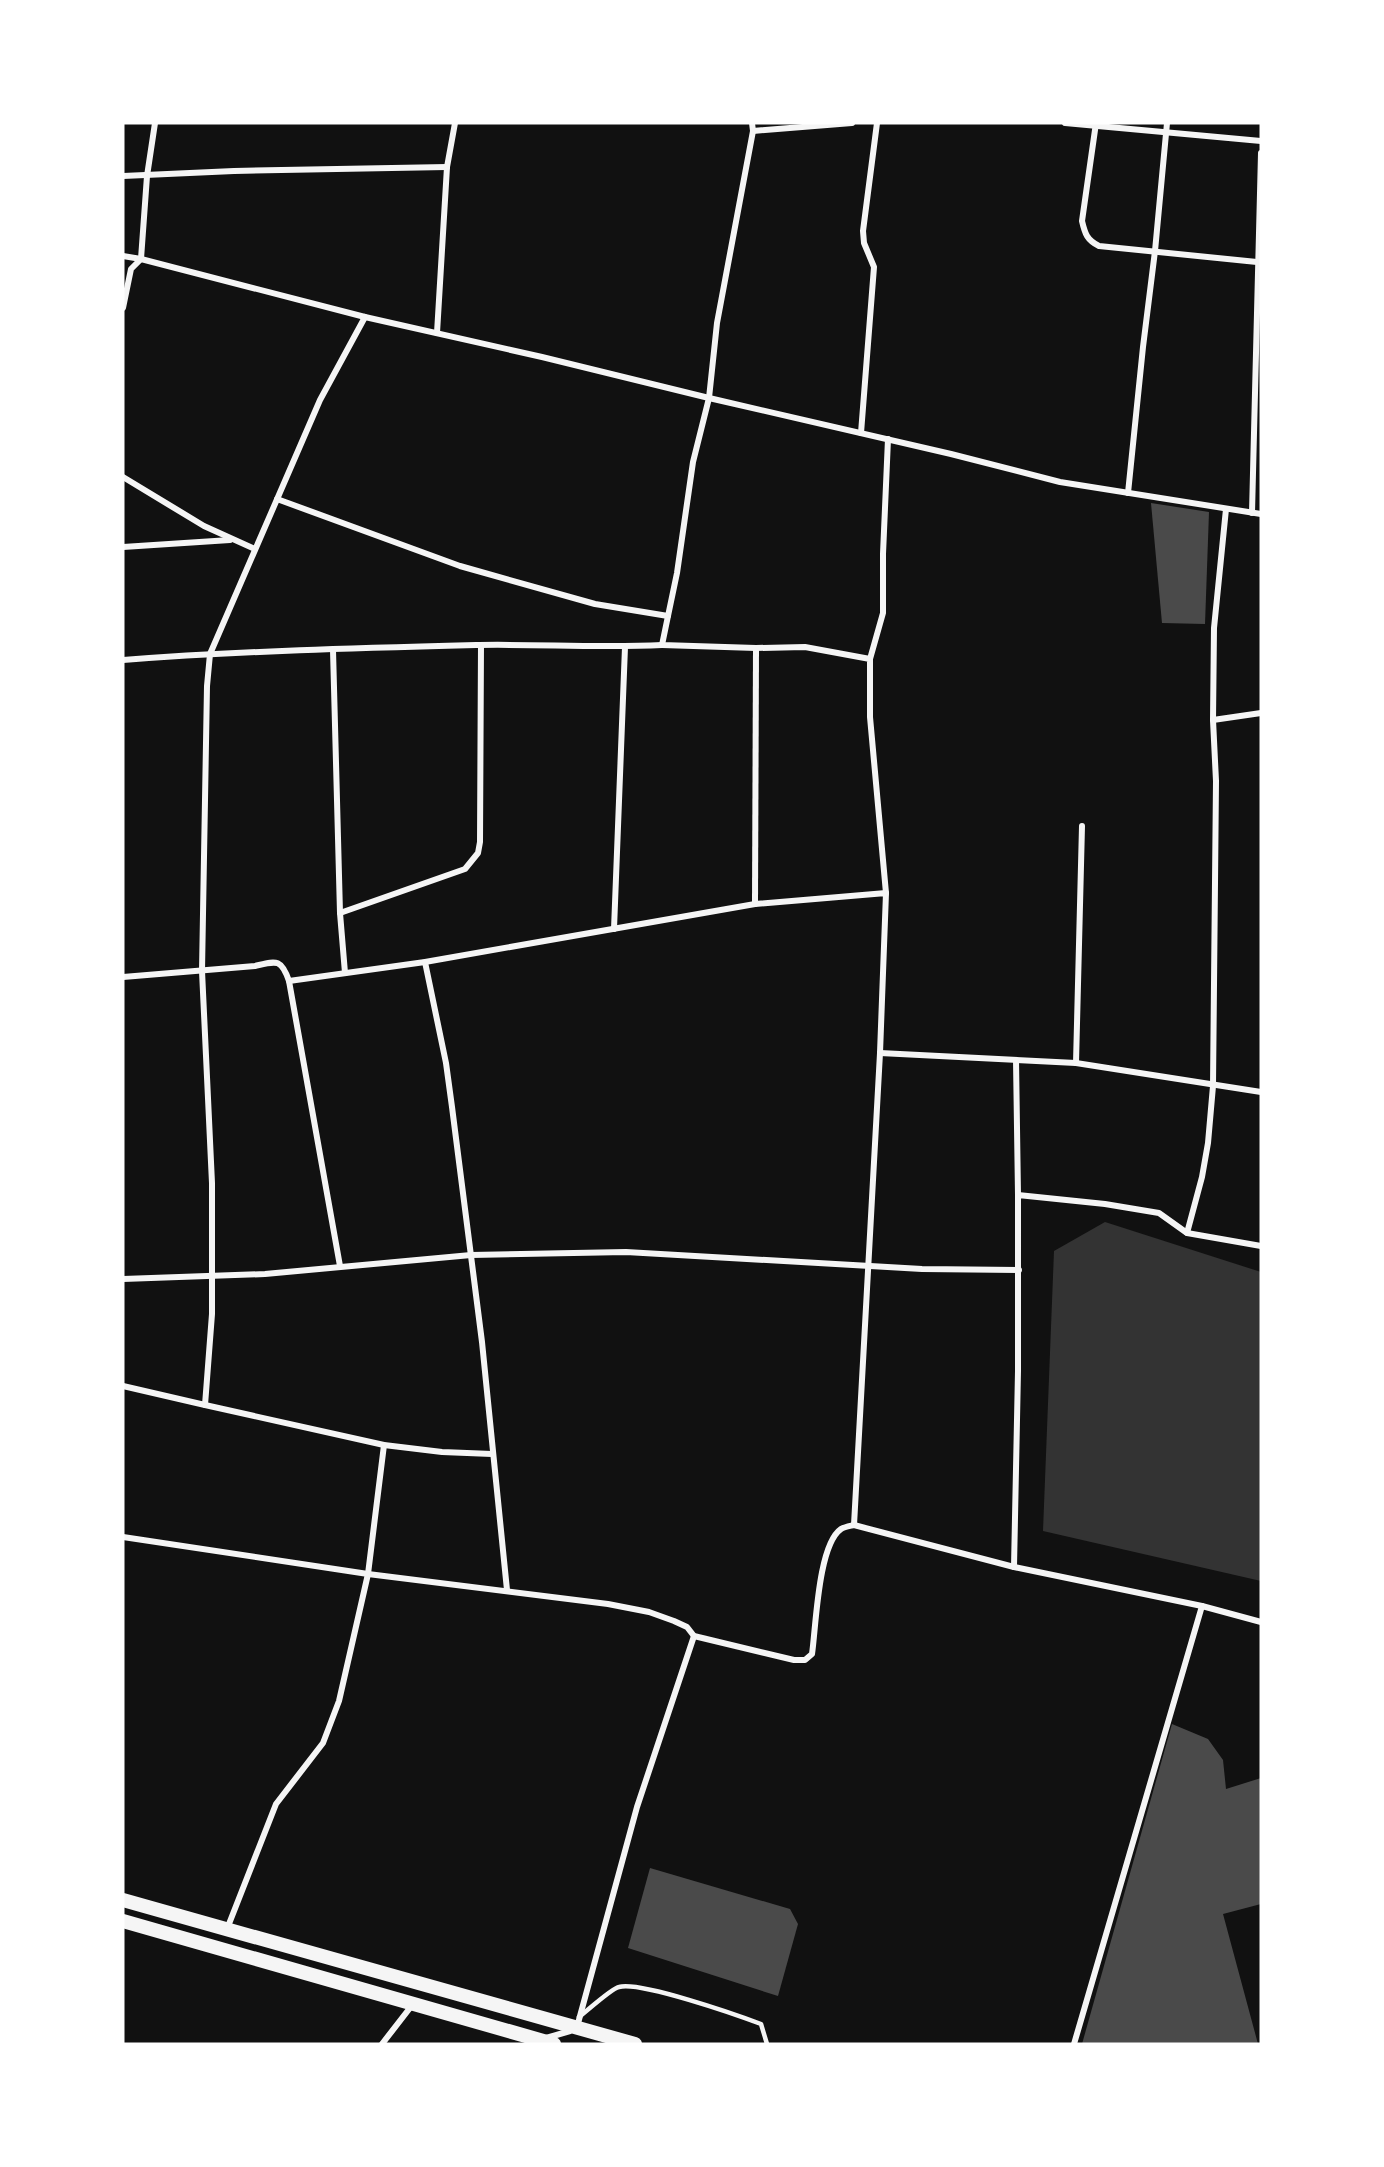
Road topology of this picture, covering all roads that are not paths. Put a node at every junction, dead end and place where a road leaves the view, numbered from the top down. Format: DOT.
graph roads {
  1 [pos="155,123"];
  2 [pos="455,123"];
  3 [pos="752,123"];
  4 [pos="852,123"];
  5 [pos="877,123"];
  6 [pos="1065,123"];
  7 [pos="1167,123"];
  8 [pos="824,124"];
  9 [pos="1096,124"];
  10 [pos="753,131"];
  11 [pos="1166,133"];
  12 [pos="1261,141"];
  13 [pos="1261,153"];
  14 [pos="447,167"];
  15 [pos="123,176"];
  16 [pos="147,176"];
  17 [pos="1155,251"];
  18 [pos="123,256"];
  19 [pos="141,259"];
  20 [pos="1257,262"];
  21 [pos="123,308"];
  22 [pos="365,317"];
  23 [pos="437,333"];
  24 [pos="710,398"];
  25 [pos="861,433"];
  26 [pos="888,439"];
  27 [pos="123,477"];
  28 [pos="1128,493"];
  29 [pos="277,499"];
  30 [pos="1226,509"];
  31 [pos="1252,513"];
  32 [pos="1261,514"];
  33 [pos="232,540"];
  34 [pos="123,547"];
  35 [pos="255,549"];
  36 [pos="668,616"];
  37 [pos="481,645"];
  38 [pos="662,645"];
  39 [pos="625,647"];
  40 [pos="756,648"];
  41 [pos="333,650"];
  42 [pos="210,654"];
  43 [pos="870,659"];
  44 [pos="123,660"];
  45 [pos="1261,712"];
  46 [pos="1213,720"];
  47 [pos="1082,826"];
  48 [pos="886,892"];
  49 [pos="754,904"];
  50 [pos="340,913"];
  51 [pos="614,929"];
  52 [pos="425,962"];
  53 [pos="202,971"];
  54 [pos="345,973"];
  55 [pos="123,977"];
  56 [pos="289,981"];
  57 [pos="880,1053"];
  58 [pos="1016,1060"];
  59 [pos="1076,1063"];
  60 [pos="1213,1086"];
  61 [pos="1260,1093"];
  62 [pos="1018,1195"];
  63 [pos="1187,1233"];
  64 [pos="1261,1246"];
  65 [pos="471,1255"];
  66 [pos="869,1265"];
  67 [pos="340,1266"];
  68 [pos="1019,1270"];
  69 [pos="211,1276"];
  70 [pos="123,1279"];
  71 [pos="123,1386"];
  72 [pos="205,1405"];
  73 [pos="384,1445"];
  74 [pos="492,1454"];
  75 [pos="854,1525"];
  76 [pos="123,1537"];
  77 [pos="1014,1567"];
  78 [pos="368,1574"];
  79 [pos="507,1590"];
  80 [pos="1202,1606"];
  81 [pos="1261,1622"];
  82 [pos="694,1636"];
  83 [pos="123,1900"];
  84 [pos="123,1921"];
  85 [pos="226,1929"];
  86 [pos="413,2004"];
  87 [pos="578,2022"];
  88 [pos="534,2042"];
  89 [pos="382,2044"];
  90 [pos="554,2044"];
  91 [pos="635,2044"];
  92 [pos="767,2044"];
  93 [pos="1074,2044"];
  1 -- 16 [label="street"];
  2 -- 14 [label="street"];
  3 -- 10 [label="street"];
  4 -- 8 [label="street"];
  5 -- 25 [label="street"];
  6 -- 9 [label="street"];
  7 -- 11 [label="street"];
  8 -- 10 [label="street"];
  9 -- 11 [label="street"];
  9 -- 17 [label="street"];
  10 -- 24 [label="street"];
  11 -- 12 [label="street"];
  11 -- 17 [label="street"];
  13 -- 20 [label="street"];
  14 -- 16 [label="street"];
  14 -- 23 [label="street"];
  15 -- 16 [label="street"];
  16 -- 19 [label="street"];
  17 -- 20 [label="street"];
  17 -- 28 [label="street"];
  18 -- 19 [label="street"];
  19 -- 21 [label="street"];
  19 -- 22 [label="street"];
  20 -- 31 [label="street"];
  22 -- 23 [label="street"];
  22 -- 29 [label="street"];
  23 -- 24 [label="street"];
  24 -- 25 [label="street"];
  24 -- 36 [label="street"];
  25 -- 26 [label="street"];
  26 -- 28 [label="street"];
  26 -- 43 [label="street"];
  27 -- 33 [label="street"];
  28 -- 30 [label="street"];
  29 -- 35 [label="street"];
  29 -- 36 [label="street"];
  30 -- 31 [label="street"];
  30 -- 46 [label="street"];
  31 -- 32 [label="street"];
  33 -- 34 [label="street"];
  33 -- 35 [label="street"];
  35 -- 42 [label="street"];
  36 -- 38 [label="street"];
  37 -- 39 [label="street"];
  37 -- 41 [label="street"];
  37 -- 50 [label="street"];
  38 -- 39 [label="street"];
  38 -- 40 [label="street"];
  39 -- 51 [label="street"];
  40 -- 43 [label="street"];
  40 -- 49 [label="street"];
  41 -- 42 [label="street"];
  41 -- 50 [label="street"];
  42 -- 44 [label="street"];
  42 -- 53 [label="street"];
  43 -- 48 [label="street"];
  45 -- 46 [label="street"];
  46 -- 60 [label="street"];
  47 -- 59 [label="street"];
  48 -- 49 [label="street"];
  48 -- 57 [label="street"];
  49 -- 51 [label="street"];
  50 -- 54 [label="street"];
  51 -- 52 [label="street"];
  52 -- 54 [label="street"];
  52 -- 65 [label="street"];
  53 -- 55 [label="street"];
  53 -- 56 [label="street"];
  53 -- 69 [label="street"];
  54 -- 56 [label="street"];
  56 -- 67 [label="street"];
  57 -- 58 [label="street"];
  57 -- 66 [label="street"];
  58 -- 59 [label="street"];
  58 -- 62 [label="street"];
  59 -- 60 [label="street"];
  60 -- 61 [label="street"];
  60 -- 63 [label="street"];
  62 -- 63 [label="street"];
  62 -- 68 [label="street"];
  63 -- 64 [label="street"];
  65 -- 66 [label="street"];
  65 -- 67 [label="street"];
  65 -- 74 [label="street"];
  66 -- 68 [label="street"];
  66 -- 75 [label="street"];
  67 -- 69 [label="street"];
  68 -- 77 [label="street"];
  69 -- 70 [label="street"];
  69 -- 72 [label="street"];
  71 -- 72 [label="street"];
  72 -- 73 [label="street"];
  73 -- 74 [label="street"];
  73 -- 78 [label="street"];
  74 -- 79 [label="street"];
  75 -- 77 [label="street"];
  75 -- 82 [label="street"];
  76 -- 78 [label="street"];
  77 -- 80 [label="street"];
  78 -- 79 [label="street"];
  78 -- 85 [label="street"];
  79 -- 82 [label="street"];
  80 -- 81 [label="street"];
  80 -- 93 [label="street"];
  82 -- 87 [label="street"];
  83 -- 85 [label="main road"];
  84 -- 86 [label="main road"];
  85 -- 87 [label="main road"];
  86 -- 88 [label="main road"];
  86 -- 89 [label="street"];
  87 -- 88 [label="street"];
  87 -- 91 [label="main road"];
  87 -- 92 [label="lane"];
  88 -- 90 [label="main road"];
}
